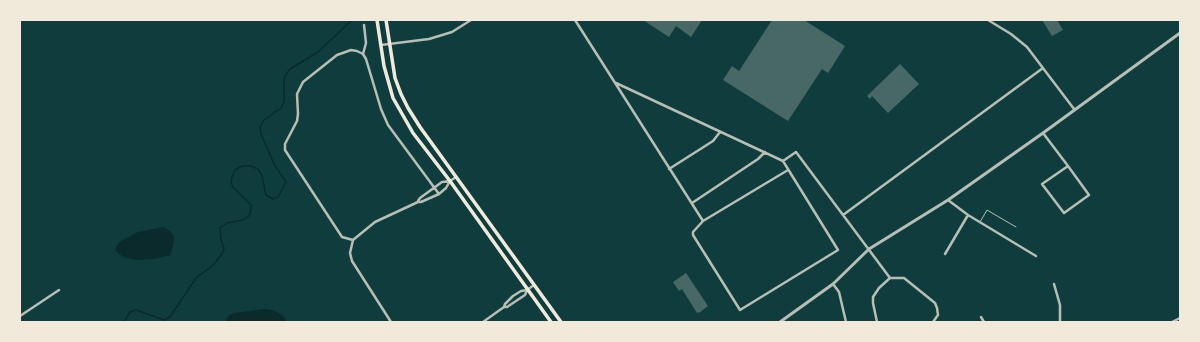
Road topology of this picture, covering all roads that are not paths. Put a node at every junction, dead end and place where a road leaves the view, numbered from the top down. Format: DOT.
graph roads {
  1 [pos="377,20"];
  2 [pos="386,20"];
  3 [pos="471,20"];
  4 [pos="575,20"];
  5 [pos="988,20"];
  6 [pos="364,25"];
  7 [pos="1180,33"];
  8 [pos="389,44"];
  9 [pos="380,45"];
  10 [pos="363,54"];
  11 [pos="1043,68"];
  12 [pos="616,83"];
  13 [pos="1074,110"];
  14 [pos="720,132"];
  15 [pos="1043,133"];
  16 [pos="765,152"];
  17 [pos="783,161"];
  18 [pos="1068,166"];
  19 [pos="669,169"];
  20 [pos="788,170"];
  21 [pos="456,176"];
  22 [pos="450,181"];
  23 [pos="435,188"];
  24 [pos="439,194"];
  25 [pos="948,200"];
  26 [pos="418,202"];
  27 [pos="692,203"];
  28 [pos="843,215"];
  29 [pos="968,215"];
  30 [pos="703,221"];
  31 [pos="980,222"];
  32 [pos="1016,227"];
  33 [pos="353,240"];
  34 [pos="869,249"];
  35 [pos="946,254"];
  36 [pos="1036,256"];
  37 [pos="890,278"];
  38 [pos="833,284"];
  39 [pos="1054,284"];
  40 [pos="534,286"];
  41 [pos="59,290"];
  42 [pos="527,290"];
  43 [pos="504,307"];
  44 [pos="20,316"];
  45 [pos="981,317"];
  46 [pos="1180,318"];
  47 [pos="391,322"];
  48 [pos="483,322"];
  49 [pos="551,322"];
  50 [pos="561,322"];
  51 [pos="780,322"];
  52 [pos="846,322"];
  53 [pos="877,322"];
  54 [pos="933,322"];
  55 [pos="984,322"];
  56 [pos="1060,322"];
  57 [pos="1172,322"];
  1 -- 9 [label="main road"];
  2 -- 8 [label="main road"];
  3 -- 8 [label="street"];
  4 -- 12 [label="street"];
  5 -- 11 [label="street"];
  6 -- 10 [label="street"];
  7 -- 13 [label="street"];
  8 -- 9 [label="street"];
  8 -- 21 [label="main road"];
  9 -- 22 [label="main road"];
  10 -- 23 [label="street"];
  10 -- 33 [label="street"];
  11 -- 13 [label="street"];
  11 -- 28 [label="street"];
  12 -- 14 [label="street"];
  12 -- 19 [label="street"];
  13 -- 15 [label="street"];
  14 -- 16 [label="street"];
  14 -- 19 [label="street"];
  15 -- 18 [label="street"];
  15 -- 25 [label="street"];
  16 -- 17 [label="street"];
  16 -- 27 [label="street"];
  17 -- 20 [label="street"];
  17 -- 28 [label="street"];
  18 -- 18 [label="street"];
  19 -- 27 [label="street"];
  20 -- 30 [label="street"];
  20 -- 30 [label="street"];
  21 -- 22 [label="street"];
  21 -- 40 [label="main road"];
  22 -- 23 [label="street"];
  22 -- 24 [label="street"];
  22 -- 42 [label="main road"];
  23 -- 24 [label="street"];
  23 -- 26 [label="street"];
  24 -- 26 [label="street"];
  25 -- 29 [label="street"];
  25 -- 34 [label="street"];
  26 -- 33 [label="street"];
  27 -- 30 [label="street"];
  28 -- 34 [label="street"];
  29 -- 31 [label="street"];
  29 -- 35 [label="street"];
  31 -- 32 [label="lane"];
  31 -- 36 [label="street"];
  33 -- 47 [label="street"];
  34 -- 37 [label="street"];
  34 -- 38 [label="street"];
  37 -- 53 [label="street"];
  37 -- 54 [label="street"];
  38 -- 51 [label="street"];
  38 -- 52 [label="street"];
  39 -- 56 [label="street"];
  40 -- 42 [label="street"];
  40 -- 50 [label="main road"];
  41 -- 44 [label="street"];
  42 -- 43 [label="street"];
  42 -- 43 [label="street"];
  42 -- 49 [label="main road"];
  43 -- 48 [label="street"];
  45 -- 55 [label="street"];
  46 -- 57 [label="street"];
}
